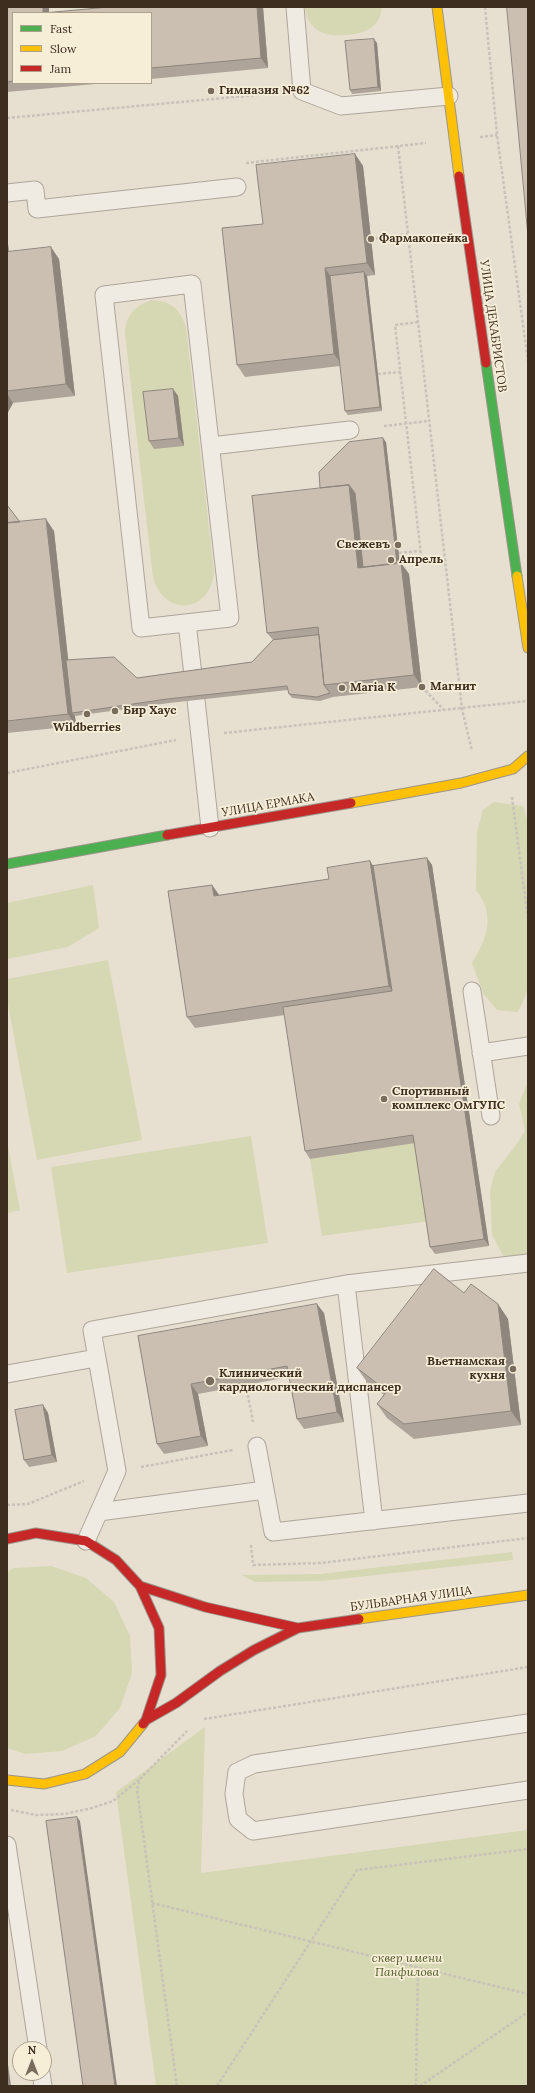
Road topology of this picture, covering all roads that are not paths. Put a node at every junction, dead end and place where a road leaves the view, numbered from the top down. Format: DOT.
graph roads {
  1 [pos="295,7"];
  2 [pos="438,7"];
  3 [pos="449,96"];
  4 [pos="236,187"];
  5 [pos="7,193"];
  6 [pos="350,430"];
  7 [pos="211,446"];
  8 [pos="187,623"];
  9 [pos="528,648"];
  10 [pos="193,675"];
  11 [pos="196,700"];
  12 [pos="528,756"];
  13 [pos="210,828"];
  14 [pos="7,864"];
  15 [pos="472,991"];
  16 [pos="528,1046"];
  17 [pos="481,1052"];
  18 [pos="491,1116"];
  19 [pos="528,1263"];
  20 [pos="346,1284"];
  21 [pos="96,1358"];
  22 [pos="7,1374"];
  23 [pos="257,1446"];
  24 [pos="265,1490"];
  25 [pos="528,1503"];
  26 [pos="99,1512"];
  27 [pos="374,1520"];
  28 [pos="7,1539"];
  29 [pos="86,1541"];
  30 [pos="140,1586"];
  31 [pos="528,1595"];
  32 [pos="298,1628"];
  33 [pos="146,1720"];
  34 [pos="528,1723"];
  35 [pos="7,1780"];
  36 [pos="528,1790"];
  37 [pos="7,1845"];
  38 [pos="37,2041"];
  1 -- 3 [label="lane"];
  2 -- 3 [label="street, УЛИЦА ДЕКАБРИСТОВ"];
  3 -- 9 [label="street, УЛИЦА ДЕКАБРИСТОВ"];
  4 -- 5 [label="lane"];
  6 -- 7 [label="lane"];
  7 -- 8 [label="lane"];
  7 -- 8 [label="lane"];
  8 -- 10 [label="lane"];
  11 -- 13 [label="lane"];
  12 -- 13 [label="street, УЛИЦА ЕРМАКА"];
  13 -- 14 [label="street, УЛИЦА ЕРМАКА"];
  15 -- 17 [label="lane"];
  16 -- 17 [label="lane"];
  17 -- 18 [label="lane"];
  19 -- 20 [label="lane"];
  20 -- 21 [label="lane"];
  20 -- 27 [label="lane"];
  21 -- 22 [label="lane"];
  21 -- 26 [label="lane"];
  23 -- 24 [label="lane"];
  24 -- 26 [label="lane"];
  24 -- 27 [label="lane"];
  25 -- 27 [label="lane"];
  26 -- 29 [label="lane"];
  28 -- 29 [label="street"];
  29 -- 30 [label="street"];
  30 -- 32 [label="street, БУЛЬВАРНАЯ УЛИЦА"];
  30 -- 33 [label="street"];
  31 -- 32 [label="street, БУЛЬВАРНАЯ УЛИЦА"];
  32 -- 33 [label="street, БУЛЬВАРНАЯ УЛИЦА"];
  33 -- 35 [label="street"];
  34 -- 36 [label="lane"];
  37 -- 38 [label="lane"];
}
